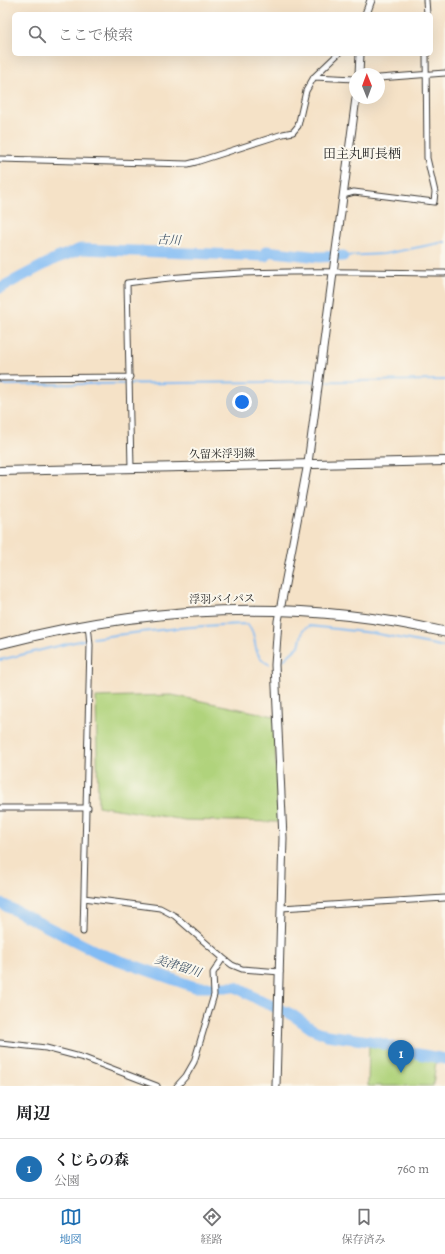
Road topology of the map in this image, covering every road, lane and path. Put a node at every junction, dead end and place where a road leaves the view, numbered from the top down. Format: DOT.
graph roads {
  1 [pos="371,0"];
  2 [pos="426,0"];
  3 [pos="367,12"];
  4 [pos="427,12"];
  5 [pos="336,56"];
  6 [pos="360,56"];
  7 [pos="426,56"];
  8 [pos="359,68"];
  9 [pos="445,73"];
  10 [pos="426,75"];
  11 [pos="314,77"];
  12 [pos="385,78"];
  13 [pos="349,79"];
  14 [pos="355,104"];
  15 [pos="0,159"];
  16 [pos="343,195"];
  17 [pos="333,272"];
  18 [pos="445,273"];
  19 [pos="130,377"];
  20 [pos="0,378"];
  21 [pos="445,461"];
  22 [pos="308,463"];
  23 [pos="131,468"];
  24 [pos="0,471"];
  25 [pos="280,611"];
  26 [pos="88,624"];
  27 [pos="445,632"];
  28 [pos="0,644"];
  29 [pos="0,808"];
  30 [pos="88,808"];
  31 [pos="84,898"];
  32 [pos="445,898"];
  33 [pos="281,908"];
  34 [pos="83,932"];
  35 [pos="223,958"];
  36 [pos="280,972"];
  37 [pos="0,1043"];
  38 [pos="157,1086"];
  39 [pos="177,1086"];
  40 [pos="276,1086"];
  1 -- 3 [label="street"];
  2 -- 4 [label="street"];
  5 -- 11 [label="street"];
  6 -- 8 [label="street"];
  7 -- 10 [label="street"];
  9 -- 10 [label="street"];
  10 -- 12 [label="street"];
  10 -- 16 [label="street"];
  11 -- 13 [label="street"];
  11 -- 15 [label="street"];
  14 -- 16 [label="street"];
  16 -- 17 [label="street"];
  17 -- 18 [label="street"];
  17 -- 19 [label="street"];
  17 -- 22 [label="street"];
  19 -- 20 [label="street"];
  19 -- 23 [label="street"];
  21 -- 22 [label="main road, 久留米浮羽線"];
  22 -- 23 [label="main road, 久留米浮羽線"];
  22 -- 25 [label="street"];
  23 -- 24 [label="main road, 久留米浮羽線"];
  25 -- 26 [label="highway, 浮羽バイパス"];
  25 -- 27 [label="highway, 浮羽バイパス"];
  25 -- 33 [label="street"];
  26 -- 28 [label="highway, 浮羽バイパス"];
  26 -- 30 [label="street"];
  29 -- 30 [label="street"];
  30 -- 31 [label="street"];
  31 -- 34 [label="street"];
  31 -- 35 [label="street"];
  32 -- 33 [label="street"];
  33 -- 36 [label="street"];
  35 -- 36 [label="street"];
  35 -- 39 [label="street"];
  36 -- 40 [label="street"];
  37 -- 38 [label="street"];
}
